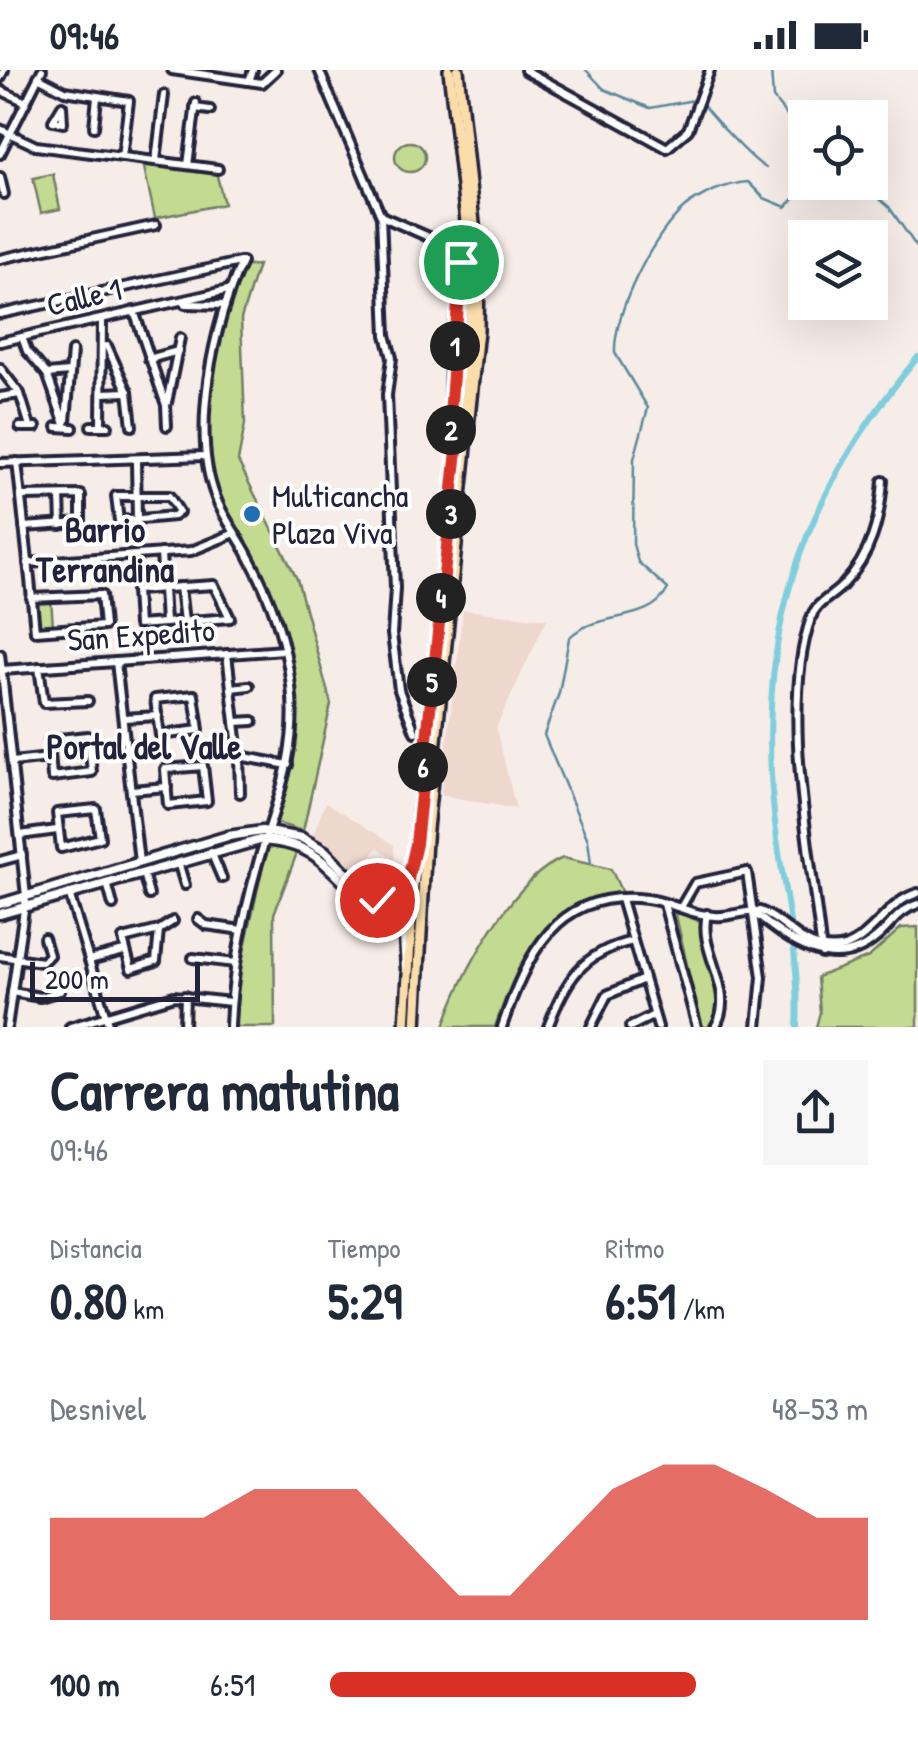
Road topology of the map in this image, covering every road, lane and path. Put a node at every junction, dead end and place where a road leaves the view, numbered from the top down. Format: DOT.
graph roads {
  1 [pos="4,70"];
  2 [pos="172,70"];
  3 [pos="253,70"];
  4 [pos="276,70"];
  5 [pos="319,70"];
  6 [pos="449,70"];
  7 [pos="458,70"];
  8 [pos="525,70"];
  9 [pos="710,70"];
  10 [pos="40,74"];
  11 [pos="0,78"];
  12 [pos="250,81"];
  13 [pos="0,90"];
  14 [pos="65,92"];
  15 [pos="164,96"];
  16 [pos="98,97"];
  17 [pos="26,102"];
  18 [pos="62,106"];
  19 [pos="210,110"];
  20 [pos="94,126"];
  21 [pos="0,129"];
  22 [pos="10,134"];
  23 [pos="192,137"];
  24 [pos="202,138"];
  25 [pos="0,154"];
  26 [pos="122,157"];
  27 [pos="156,161"];
  28 [pos="188,165"];
  29 [pos="218,169"];
  30 [pos="0,177"];
  31 [pos="4,194"];
  32 [pos="381,216"];
  33 [pos="156,225"];
  34 [pos="0,258"];
  35 [pos="470,258"];
  36 [pos="229,290"];
  37 [pos="459,294"];
  38 [pos="179,303"];
  39 [pos="225,305"];
  40 [pos="134,312"];
  41 [pos="0,314"];
  42 [pos="102,319"];
  43 [pos="22,337"];
  44 [pos="180,338"];
  45 [pos="105,340"];
  46 [pos="0,342"];
  47 [pos="72,351"];
  48 [pos="178,351"];
  49 [pos="149,359"];
  50 [pos="0,368"];
  51 [pos="69,372"];
  52 [pos="47,374"];
  53 [pos="128,392"];
  54 [pos="103,393"];
  55 [pos="20,394"];
  56 [pos="0,397"];
  57 [pos="166,405"];
  58 [pos="56,426"];
  59 [pos="90,426"];
  60 [pos="133,426"];
  61 [pos="167,426"];
  62 [pos="20,427"];
  63 [pos="70,428"];
  64 [pos="457,450"];
  65 [pos="205,456"];
  66 [pos="136,461"];
  67 [pos="0,462"];
  68 [pos="17,462"];
  69 [pos="884,480"];
  70 [pos="136,495"];
  71 [pos="20,496"];
  72 [pos="60,496"];
  73 [pos="138,520"];
  74 [pos="61,525"];
  75 [pos="24,527"];
  76 [pos="236,533"];
  77 [pos="161,553"];
  78 [pos="28,563"];
  79 [pos="180,587"];
  80 [pos="162,588"];
  81 [pos="32,598"];
  82 [pos="184,622"];
  83 [pos="165,623"];
  84 [pos="284,650"];
  85 [pos="0,654"];
  86 [pos="227,654"];
  87 [pos="116,662"];
  88 [pos="39,667"];
  89 [pos="2,670"];
  90 [pos="249,686"];
  91 [pos="231,688"];
  92 [pos="88,701"];
  93 [pos="158,716"];
  94 [pos="122,718"];
  95 [pos="253,721"];
  96 [pos="234,722"];
  97 [pos="415,732"];
  98 [pos="11,751"];
  99 [pos="0,752"];
  100 [pos="240,756"];
  101 [pos="50,758"];
  102 [pos="12,762"];
  103 [pos="289,765"];
  104 [pos="167,787"];
  105 [pos="130,790"];
  106 [pos="240,793"];
  107 [pos="57,830"];
  108 [pos="20,835"];
  109 [pos="267,836"];
  110 [pos="211,851"];
  111 [pos="22,855"];
  112 [pos="177,861"];
  113 [pos="0,862"];
  114 [pos="140,867"];
  115 [pos="222,878"];
  116 [pos="107,882"];
  117 [pos="185,885"];
  118 [pos="69,893"];
  119 [pos="918,893"];
  120 [pos="149,895"];
  121 [pos="26,896"];
  122 [pos="621,900"];
  123 [pos="664,902"];
  124 [pos="0,904"];
  125 [pos="918,904"];
  126 [pos="25,906"];
  127 [pos="113,906"];
  128 [pos="422,906"];
  129 [pos="681,907"];
  130 [pos="404,910"];
  131 [pos="752,911"];
  132 [pos="0,914"];
  133 [pos="707,914"];
  134 [pos="198,919"];
  135 [pos="173,921"];
  136 [pos="772,925"];
  137 [pos="755,928"];
  138 [pos="159,930"];
  139 [pos="242,930"];
  140 [pos="44,938"];
  141 [pos="633,941"];
  142 [pos="822,951"];
  143 [pos="124,952"];
  144 [pos="0,956"];
  145 [pos="17,958"];
  146 [pos="193,958"];
  147 [pos="88,960"];
  148 [pos="236,964"];
  149 [pos="644,979"];
  150 [pos="418,990"];
  151 [pos="60,991"];
  152 [pos="12,992"];
  153 [pos="185,996"];
  154 [pos="231,1002"];
  155 [pos="0,1004"];
  156 [pos="10,1006"];
  157 [pos="654,1015"];
  158 [pos="105,1016"];
  159 [pos="7,1027"];
  160 [pos="70,1027"];
  161 [pos="109,1027"];
  162 [pos="184,1027"];
  163 [pos="230,1027"];
  164 [pos="404,1027"];
  165 [pos="416,1027"];
  166 [pos="502,1027"];
  167 [pos="548,1027"];
  168 [pos="591,1027"];
  169 [pos="630,1027"];
  170 [pos="658,1027"];
  171 [pos="697,1027"];
  172 [pos="715,1027"];
  173 [pos="758,1027"];
  1 -- 11 [label="street"];
  2 -- 12 [label="street"];
  3 -- 12 [label="street"];
  4 -- 12 [label="street"];
  5 -- 32 [label="street"];
  6 -- 35 [label="main road"];
  7 -- 128 [label="main road"];
  8 -- 9 [label="street"];
  10 -- 14 [label="street"];
  10 -- 17 [label="street"];
  13 -- 17 [label="street"];
  14 -- 16 [label="street"];
  14 -- 18 [label="street"];
  15 -- 27 [label="street"];
  16 -- 20 [label="street"];
  16 -- 26 [label="street"];
  17 -- 22 [label="street"];
  19 -- 23 [label="street"];
  21 -- 22 [label="street"];
  22 -- 25 [label="street"];
  22 -- 26 [label="street"];
  23 -- 24 [label="street"];
  23 -- 28 [label="street"];
  26 -- 27 [label="street"];
  27 -- 28 [label="street"];
  28 -- 29 [label="street"];
  30 -- 31 [label="street"];
  32 -- 37 [label="street"];
  32 -- 97 [label="street"];
  33 -- 34 [label="street"];
  35 -- 37 [label="street"];
  35 -- 64 [label="main road"];
  36 -- 38 [label="street, Calle 1"];
  36 -- 39 [label="street"];
  36 -- 41 [label="street"];
  37 -- 64 [label="street"];
  38 -- 39 [label="street, Calle 1"];
  38 -- 40 [label="street, Calle 1"];
  39 -- 65 [label="street"];
  40 -- 42 [label="street, Calle 1"];
  40 -- 49 [label="street"];
  42 -- 43 [label="street, Calle 1"];
  42 -- 45 [label="street"];
  43 -- 46 [label="street, Calle 1"];
  43 -- 52 [label="street"];
  44 -- 48 [label="street"];
  45 -- 53 [label="street"];
  45 -- 54 [label="street"];
  47 -- 51 [label="street"];
  48 -- 49 [label="street"];
  48 -- 57 [label="street"];
  49 -- 57 [label="street"];
  50 -- 55 [label="street"];
  51 -- 52 [label="street"];
  51 -- 63 [label="street"];
  52 -- 63 [label="street"];
  53 -- 54 [label="street"];
  53 -- 60 [label="street"];
  54 -- 59 [label="street"];
  55 -- 56 [label="street"];
  55 -- 62 [label="street"];
  57 -- 61 [label="street"];
  58 -- 63 [label="street"];
  64 -- 130 [label="main road"];
  65 -- 66 [label="street"];
  65 -- 76 [label="street"];
  66 -- 68 [label="street"];
  66 -- 70 [label="street"];
  67 -- 68 [label="street"];
  68 -- 71 [label="street"];
  69 -- 142 [label="street"];
  70 -- 73 [label="street"];
  70 -- 73 [label="street"];
  70 -- 73 [label="street"];
  71 -- 72 [label="street"];
  71 -- 75 [label="street"];
  72 -- 74 [label="street"];
  72 -- 74 [label="street"];
  74 -- 75 [label="street"];
  75 -- 78 [label="street"];
  76 -- 77 [label="street"];
  76 -- 84 [label="street"];
  77 -- 78 [label="street"];
  77 -- 80 [label="street"];
  78 -- 81 [label="street"];
  79 -- 80 [label="street"];
  79 -- 82 [label="street"];
  79 -- 82 [label="street"];
  80 -- 83 [label="street"];
  80 -- 83 [label="street"];
  81 -- 81 [label="street"];
  82 -- 83 [label="street"];
  84 -- 86 [label="street, San Expedito"];
  84 -- 103 [label="street"];
  85 -- 89 [label="street"];
  86 -- 87 [label="street, San Expedito"];
  86 -- 91 [label="street"];
  87 -- 88 [label="street, San Expedito"];
  87 -- 94 [label="street"];
  88 -- 89 [label="street, San Expedito"];
  88 -- 92 [label="street"];
  89 -- 98 [label="street"];
  90 -- 91 [label="street"];
  91 -- 96 [label="street"];
  93 -- 93 [label="street"];
  93 -- 94 [label="street"];
  94 -- 105 [label="street"];
  95 -- 96 [label="street"];
  96 -- 100 [label="street"];
  98 -- 99 [label="street"];
  98 -- 102 [label="street"];
  100 -- 103 [label="street"];
  100 -- 106 [label="street"];
  101 -- 101 [label="street"];
  101 -- 102 [label="street"];
  102 -- 108 [label="street"];
  103 -- 109 [label="street"];
  104 -- 104 [label="street"];
  104 -- 105 [label="street"];
  105 -- 114 [label="street"];
  107 -- 107 [label="street"];
  107 -- 108 [label="street"];
  108 -- 111 [label="street"];
  109 -- 110 [label="main road"];
  109 -- 114 [label="main road"];
  109 -- 130 [label="main road"];
  109 -- 139 [label="street"];
  110 -- 112 [label="main road"];
  110 -- 115 [label="street"];
  111 -- 113 [label="street"];
  111 -- 121 [label="street"];
  112 -- 114 [label="main road"];
  112 -- 117 [label="street"];
  114 -- 116 [label="main road"];
  114 -- 120 [label="street"];
  114 -- 121 [label="main road"];
  116 -- 118 [label="main road"];
  116 -- 127 [label="street"];
  118 -- 126 [label="main road"];
  118 -- 147 [label="street"];
  119 -- 142 [label="street"];
  121 -- 124 [label="main road"];
  121 -- 126 [label="street"];
  122 -- 123 [label="street"];
  122 -- 141 [label="street"];
  122 -- 166 [label="street"];
  123 -- 129 [label="street"];
  123 -- 171 [label="street"];
  125 -- 142 [label="street"];
  126 -- 132 [label="main road"];
  126 -- 145 [label="street"];
  128 -- 130 [label="main road"];
  128 -- 150 [label="main road"];
  129 -- 131 [label="street"];
  129 -- 133 [label="street"];
  130 -- 150 [label="main road"];
  130 -- 164 [label="main road"];
  131 -- 133 [label="street"];
  131 -- 136 [label="street"];
  131 -- 137 [label="street"];
  131 -- 142 [label="street"];
  133 -- 172 [label="street"];
  134 -- 139 [label="street"];
  135 -- 138 [label="street"];
  136 -- 137 [label="street"];
  136 -- 142 [label="street"];
  137 -- 173 [label="street"];
  138 -- 143 [label="street"];
  138 -- 143 [label="street"];
  139 -- 148 [label="street"];
  140 -- 145 [label="street"];
  141 -- 149 [label="street"];
  141 -- 167 [label="street"];
  143 -- 147 [label="street"];
  144 -- 145 [label="street"];
  145 -- 152 [label="street"];
  146 -- 148 [label="street"];
  147 -- 158 [label="street"];
  148 -- 154 [label="street"];
  149 -- 157 [label="street"];
  149 -- 168 [label="street"];
  150 -- 165 [label="main road"];
  151 -- 152 [label="street"];
  152 -- 156 [label="street"];
  153 -- 154 [label="street"];
  153 -- 158 [label="street"];
  153 -- 162 [label="street"];
  154 -- 163 [label="street"];
  155 -- 156 [label="street"];
  156 -- 159 [label="street"];
  157 -- 169 [label="street"];
  157 -- 170 [label="street"];
  158 -- 160 [label="street"];
  158 -- 161 [label="street"];
}
